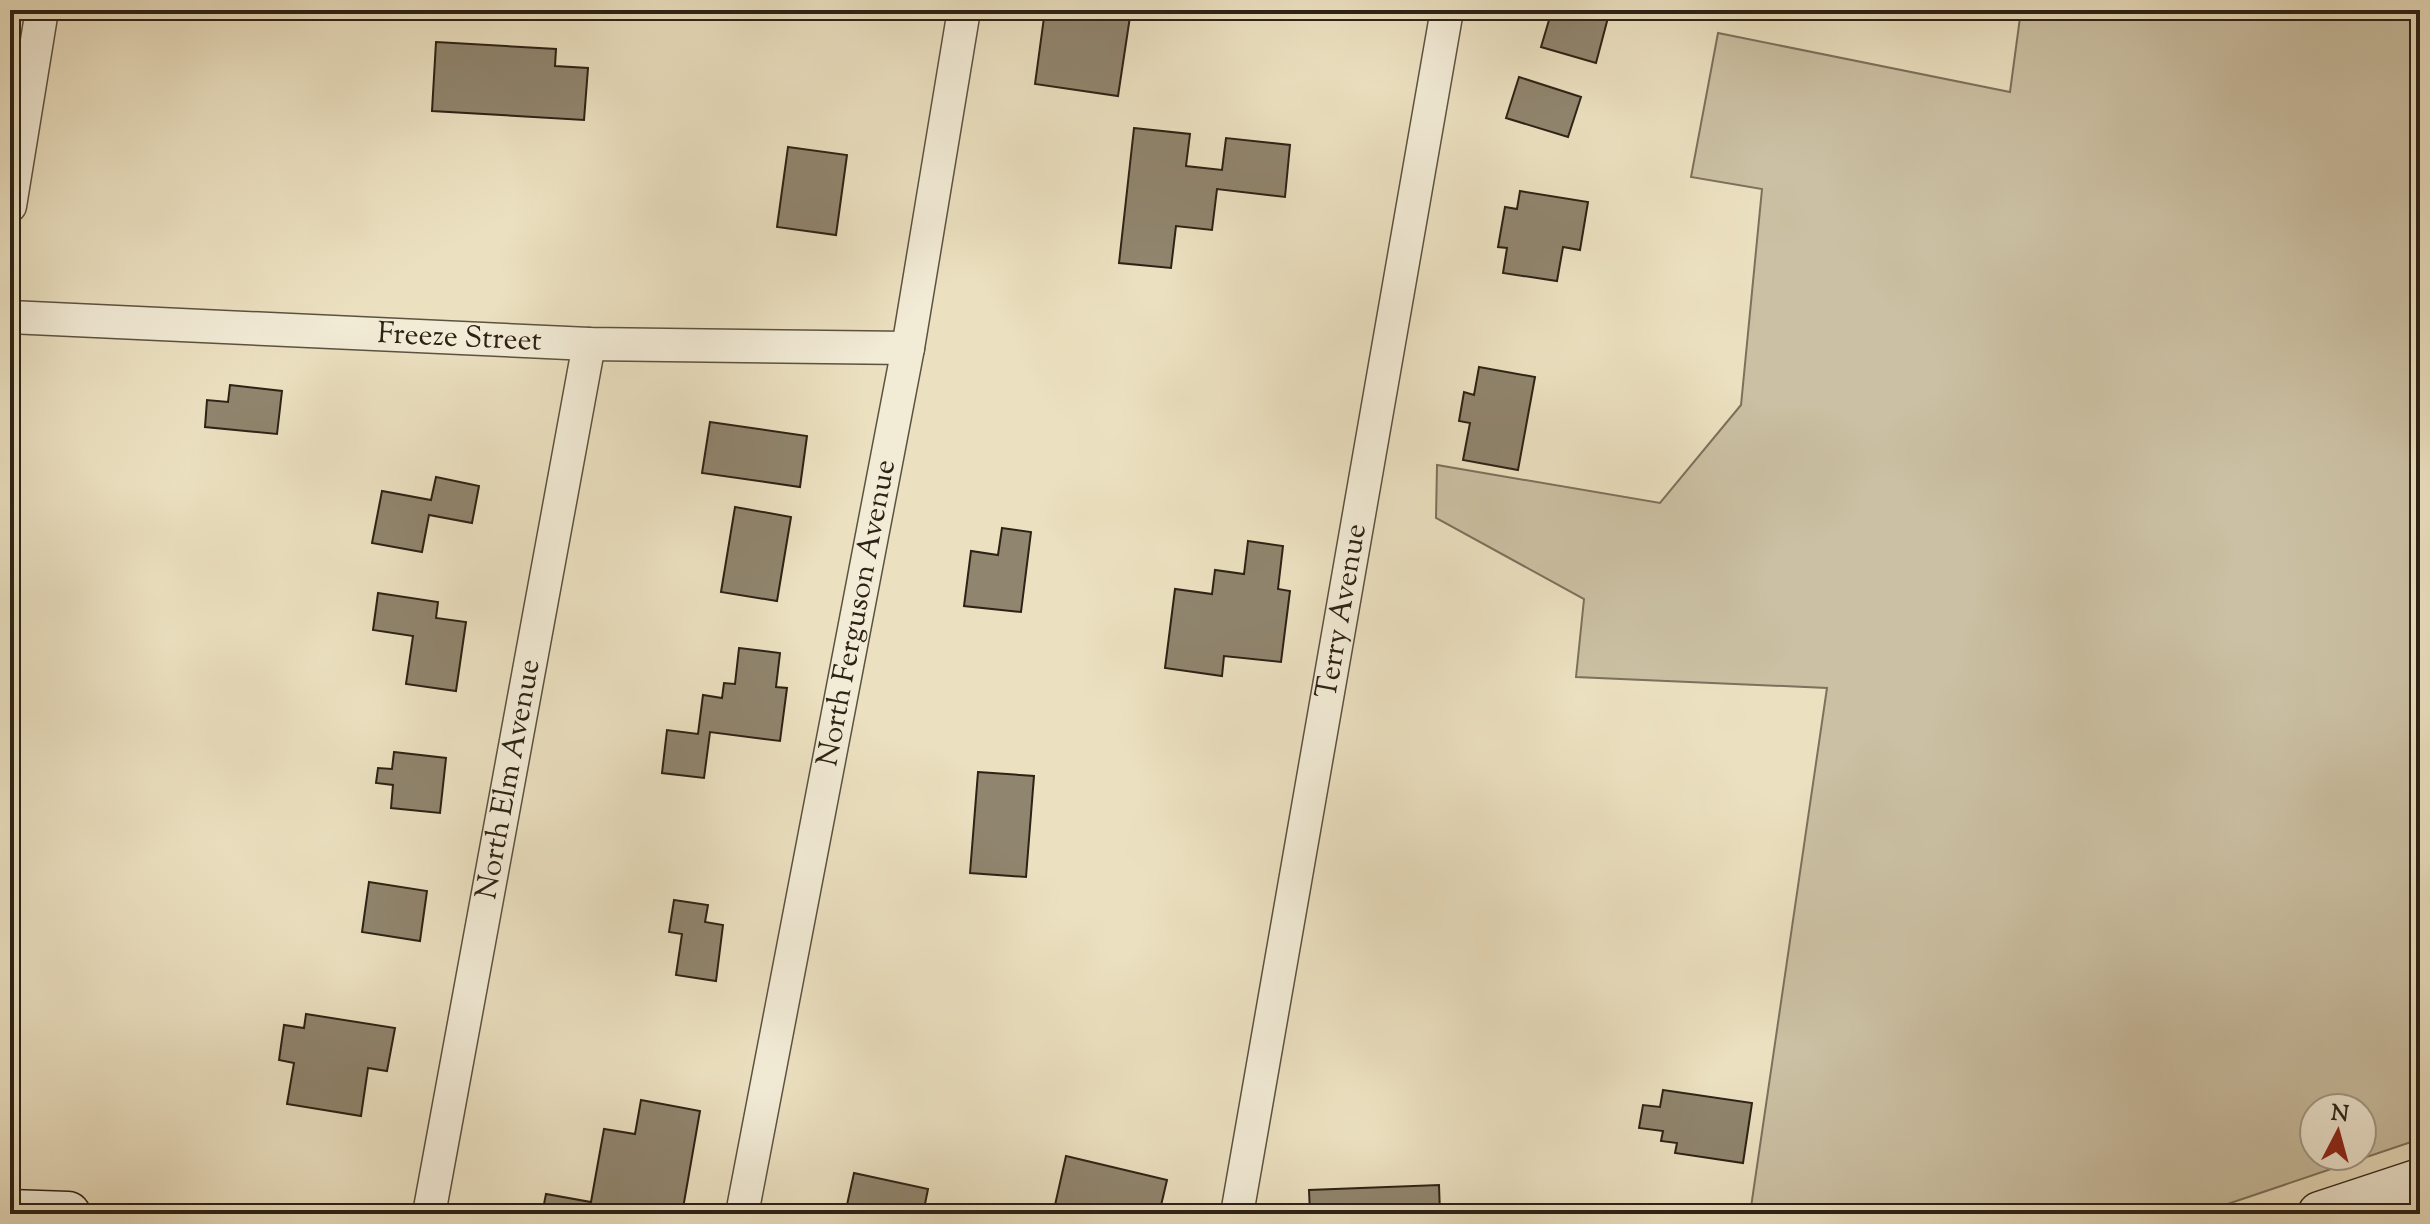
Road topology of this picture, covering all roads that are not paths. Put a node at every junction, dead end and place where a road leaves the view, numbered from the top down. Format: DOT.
graph roads {
  1 [pos="42,10"];
  2 [pos="964,10"];
  3 [pos="1447,10"];
  4 [pos="10,206"];
  5 [pos="10,317"];
  6 [pos="589,344"];
  7 [pos="908,348"];
  8 [pos="2420,1181"];
  9 [pos="10,1212"];
  10 [pos="68,1214"];
  11 [pos="429,1214"];
  12 [pos="742,1214"];
  13 [pos="1237,1214"];
  14 [pos="2320,1214"];
  1 -- 4 [label="street"];
  2 -- 7 [label="street, North Ferguson Avenue"];
  3 -- 13 [label="street, Terry Avenue"];
  5 -- 6 [label="street, Freeze Street"];
  6 -- 7 [label="street, Freeze Street"];
  6 -- 11 [label="street, North Elm Avenue"];
  7 -- 12 [label="street, North Ferguson Avenue"];
  8 -- 14 [label="street"];
  9 -- 10 [label="street"];
}
